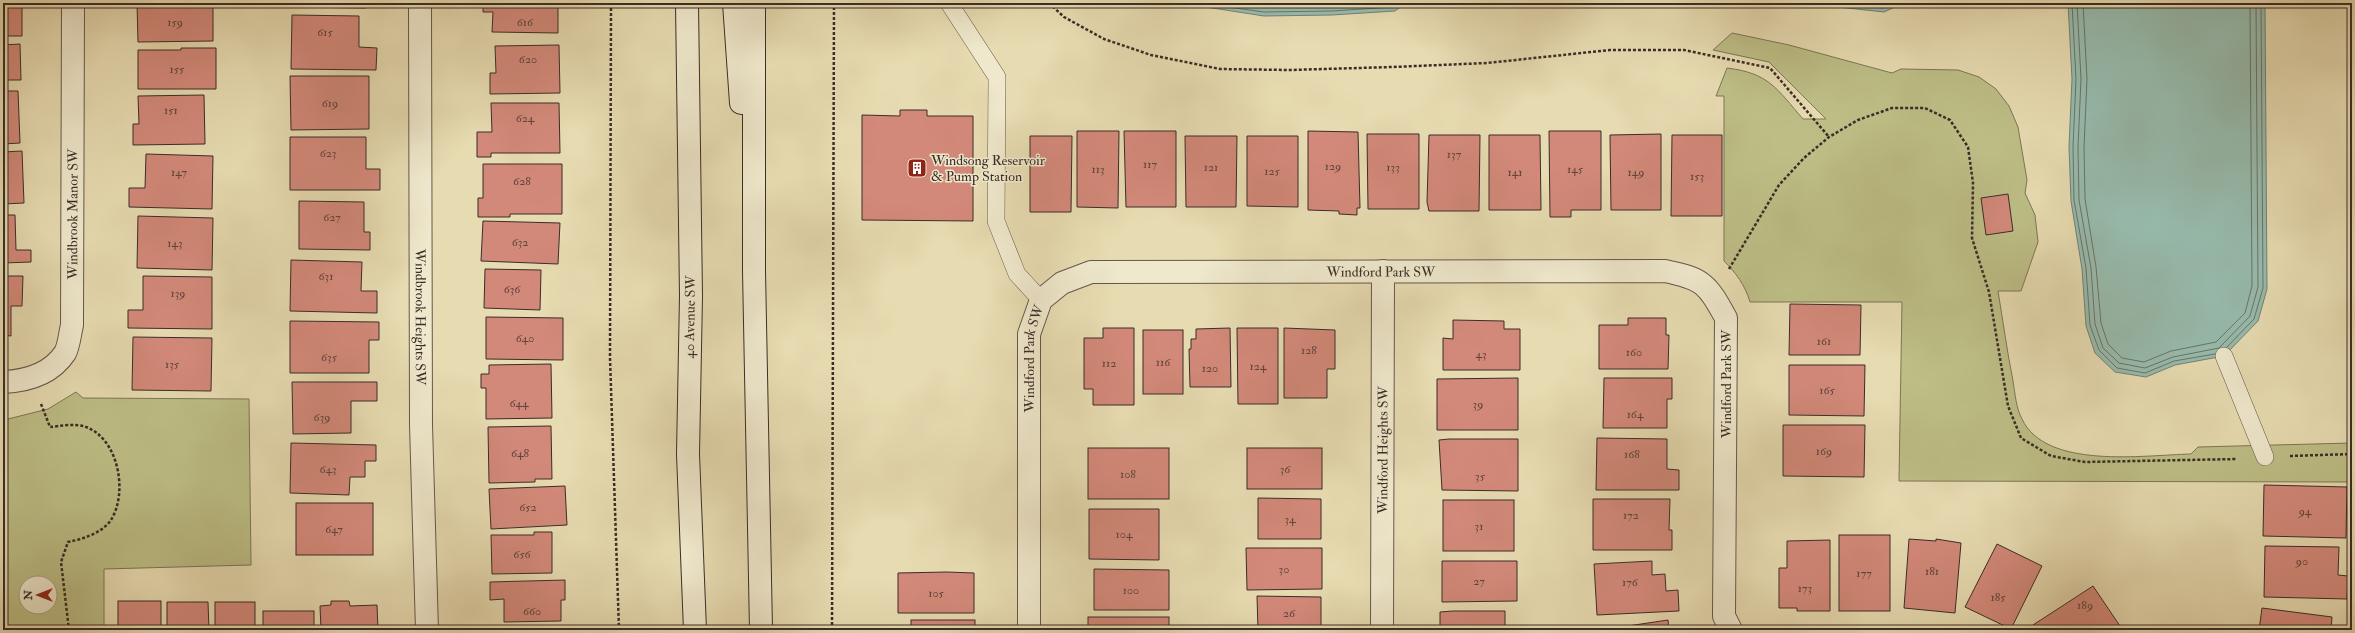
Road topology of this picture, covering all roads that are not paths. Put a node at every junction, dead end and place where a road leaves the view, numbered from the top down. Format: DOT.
graph roads {
  1 [pos="73,3"];
  2 [pos="420,3"];
  3 [pos="687,3"];
  4 [pos="734,3"];
  5 [pos="754,3"];
  6 [pos="949,3"];
  7 [pos="1383,270"];
  8 [pos="754,271"];
  9 [pos="1041,300"];
  10 [pos="2224,356"];
  11 [pos="3,382"];
  12 [pos="2265,457"];
  13 [pos="427,630"];
  14 [pos="695,630"];
  15 [pos="761,630"];
  16 [pos="1029,630"];
  17 [pos="1382,630"];
  18 [pos="1732,630"];
  1 -- 11 [label="street, Windbrook Manor SW"];
  2 -- 13 [label="street, Windbrook Heights SW"];
  3 -- 14 [label="street, 40 Avenue SW"];
  4 -- 8 [label="street"];
  5 -- 8 [label="street"];
  6 -- 9 [label="lane"];
  7 -- 9 [label="street, Windford Park SW"];
  7 -- 17 [label="street, Windford Heights SW"];
  7 -- 18 [label="street, Windford Park SW"];
  8 -- 15 [label="street"];
  9 -- 16 [label="street, Windford Park SW"];
  10 -- 12 [label="lane"];
}
